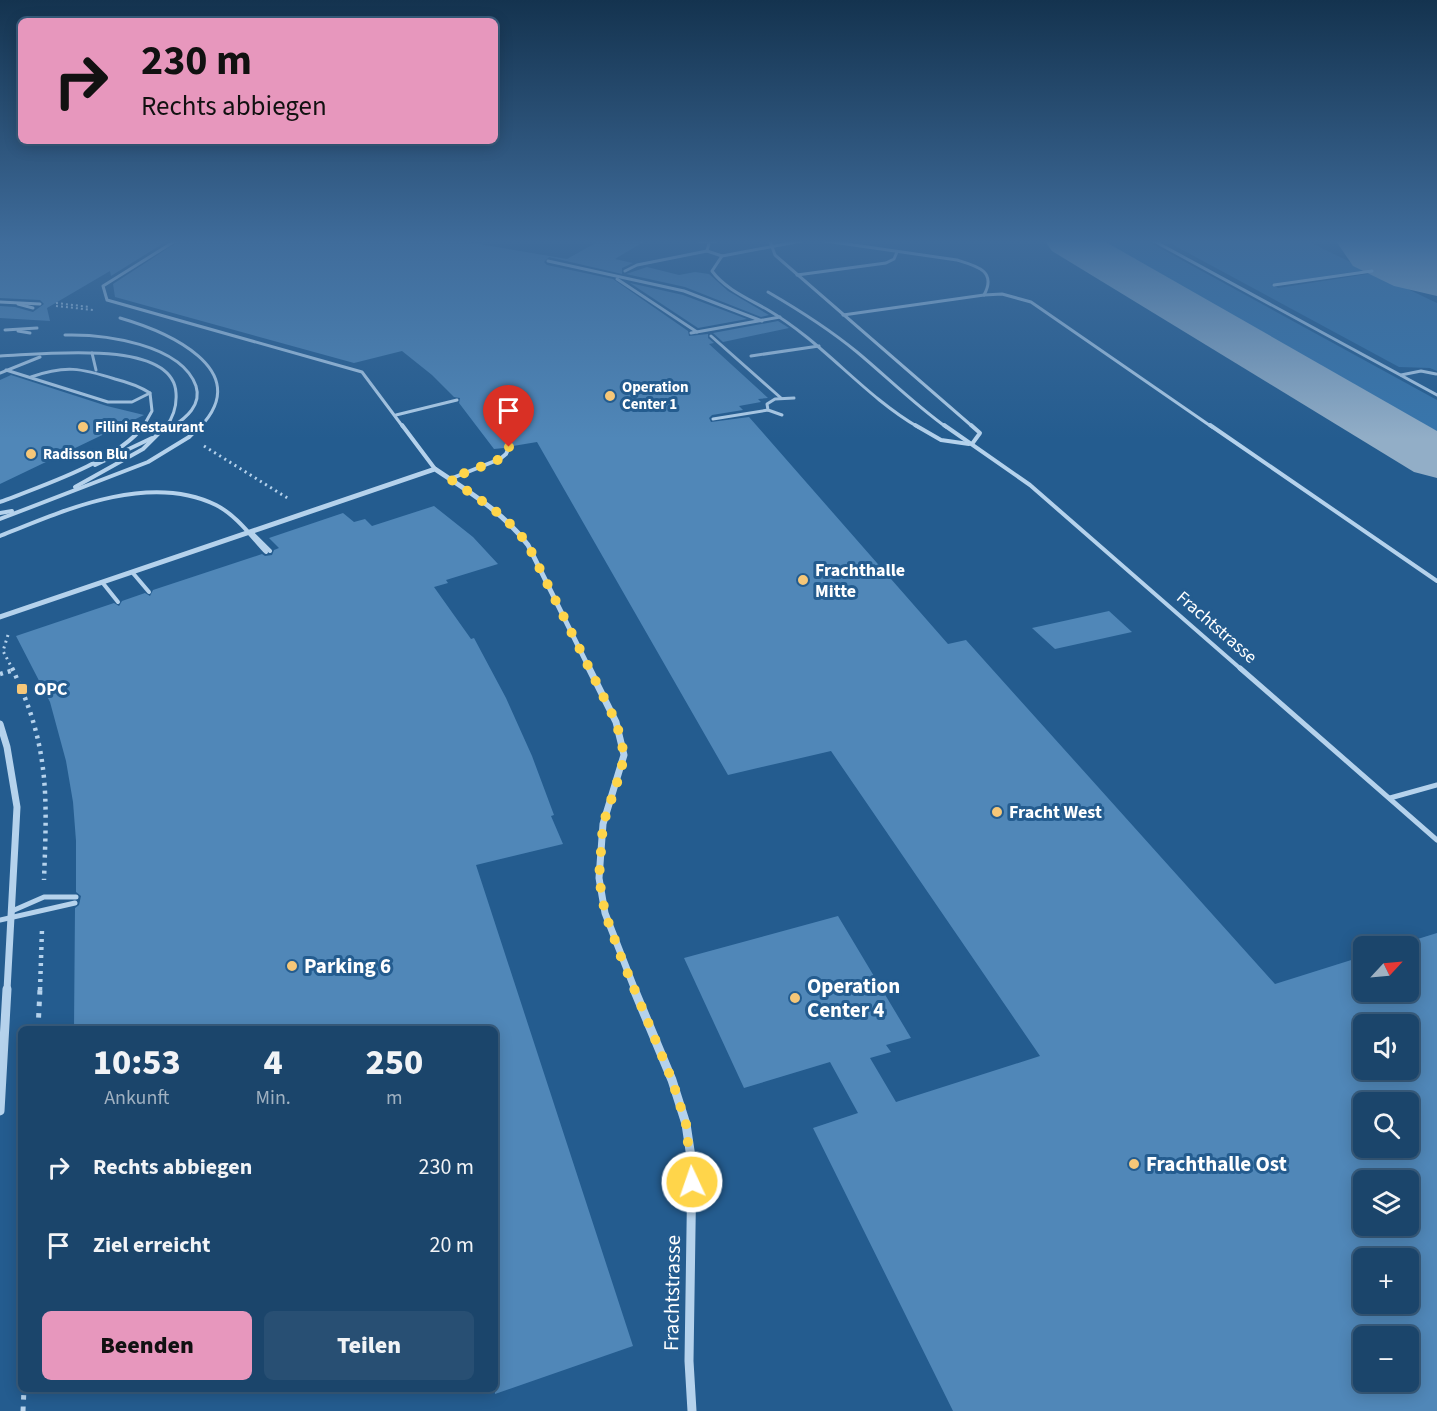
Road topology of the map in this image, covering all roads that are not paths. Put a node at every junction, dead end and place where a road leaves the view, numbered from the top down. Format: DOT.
graph roads {
  1 [pos="28,307"];
  2 [pos="131,307"];
  3 [pos="659,307"];
  4 [pos="730,307"];
  5 [pos="763,307"];
  6 [pos="792,307"];
  7 [pos="834,307"];
  8 [pos="898,307"];
  9 [pos="1038,307"];
  10 [pos="1275,307"];
  11 [pos="33,308"];
  12 [pos="843,315"];
  13 [pos="780,317"];
  14 [pos="120,318"];
  15 [pos="762,321"];
  16 [pos="37,328"];
  17 [pos="0,330"];
  18 [pos="5,330"];
  19 [pos="697,332"];
  20 [pos="30,333"];
  21 [pos="691,333"];
  22 [pos="65,334"];
  23 [pos="711,336"];
  24 [pos="819,346"];
  25 [pos="92,353"];
  26 [pos="52,354"];
  27 [pos="751,356"];
  28 [pos="0,357"];
  29 [pos="6,370"];
  30 [pos="96,371"];
  31 [pos="0,373"];
  32 [pos="1436,374"];
  33 [pos="1400,375"];
  34 [pos="30,377"];
  35 [pos="150,393"];
  36 [pos="1437,395"];
  37 [pos="781,398"];
  38 [pos="794,398"];
  39 [pos="457,400"];
  40 [pos="768,410"];
  41 [pos="396,415"];
  42 [pos="782,415"];
  43 [pos="713,419"];
  44 [pos="972,444"];
  45 [pos="509,447"];
  46 [pos="435,469"];
  47 [pos="67,476"];
  48 [pos="450,479"];
  49 [pos="59,495"];
  50 [pos="0,502"];
  51 [pos="32,506"];
  52 [pos="0,513"];
  53 [pos="0,519"];
  54 [pos="251,532"];
  55 [pos="0,536"];
  56 [pos="132,572"];
  57 [pos="1437,581"];
  58 [pos="102,582"];
  59 [pos="149,592"];
  60 [pos="118,602"];
  61 [pos="0,617"];
  62 [pos="0,724"];
  63 [pos="1437,785"];
  64 [pos="1390,798"];
  65 [pos="1437,840"];
  66 [pos="12,911"];
  67 [pos="0,920"];
  68 [pos="0,1112"];
  69 [pos="692,1411"];
  1 -- 11 [label="lane"];
  2 -- 41 [label="lane"];
  3 -- 19 [label="lane"];
  4 -- 15 [label="lane"];
  5 -- 13 [label="lane"];
  6 -- 44 [label="lane, Frachtstrasse"];
  7 -- 12 [label="lane"];
  8 -- 12 [label="lane"];
  9 -- 57 [label="lane"];
  10 -- 33 [label="lane"];
  12 -- 44 [label="lane"];
  13 -- 15 [label="lane"];
  13 -- 24 [label="lane"];
  14 -- 49 [label="lane"];
  15 -- 19 [label="lane"];
  16 -- 18 [label="lane"];
  17 -- 18 [label="lane"];
  18 -- 20 [label="lane"];
  19 -- 21 [label="lane"];
  22 -- 47 [label="lane"];
  23 -- 37 [label="lane"];
  24 -- 27 [label="lane"];
  24 -- 44 [label="lane"];
  25 -- 26 [label="lane"];
  25 -- 30 [label="lane"];
  25 -- 49 [label="lane"];
  26 -- 28 [label="lane"];
  26 -- 29 [label="lane"];
  29 -- 31 [label="lane"];
  29 -- 34 [label="lane"];
  30 -- 34 [label="lane"];
  30 -- 35 [label="lane"];
  32 -- 33 [label="lane"];
  33 -- 36 [label="lane"];
  34 -- 35 [label="lane"];
  35 -- 47 [label="lane"];
  37 -- 38 [label="lane"];
  37 -- 40 [label="lane"];
  39 -- 41 [label="lane"];
  40 -- 42 [label="lane"];
  40 -- 43 [label="lane"];
  41 -- 46 [label="lane"];
  44 -- 64 [label="lane, Frachtstrasse"];
  45 -- 48 [label="lane"];
  46 -- 48 [label="street, Frachtstrasse"];
  46 -- 54 [label="street"];
  47 -- 50 [label="lane"];
  48 -- 69 [label="street, Frachtstrasse"];
  49 -- 51 [label="lane"];
  51 -- 52 [label="lane"];
  51 -- 53 [label="lane"];
  54 -- 55 [label="lane"];
  54 -- 56 [label="street"];
  56 -- 58 [label="street"];
  56 -- 59 [label="lane"];
  58 -- 60 [label="lane"];
  58 -- 61 [label="street"];
  62 -- 66 [label="street"];
  63 -- 64 [label="lane"];
  64 -- 65 [label="lane, Frachtstrasse"];
  66 -- 67 [label="lane"];
  66 -- 68 [label="street"];
}
